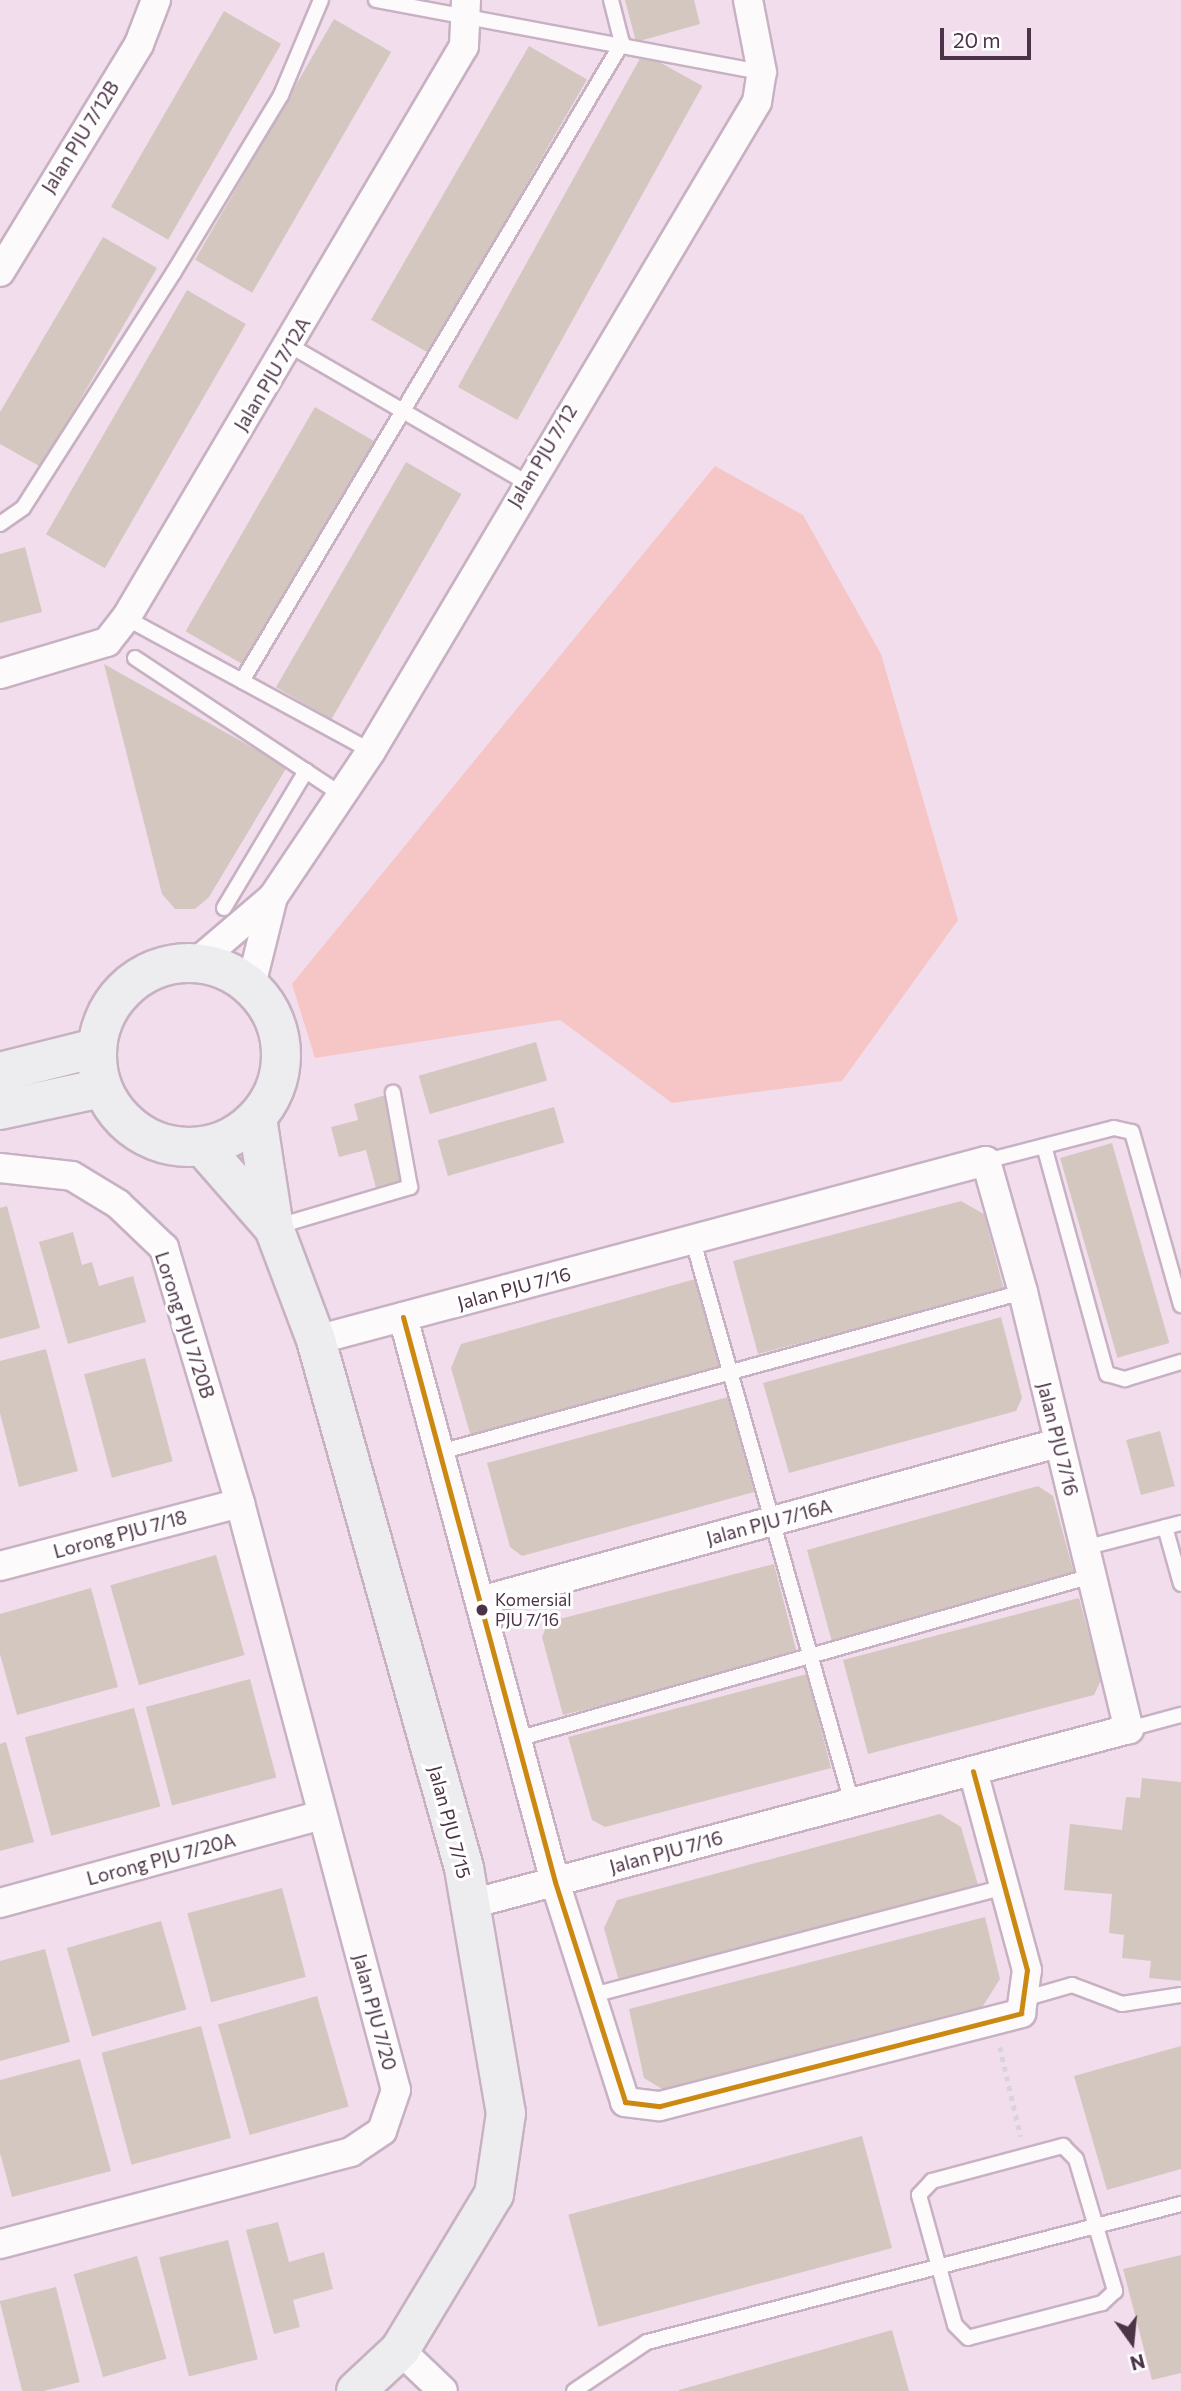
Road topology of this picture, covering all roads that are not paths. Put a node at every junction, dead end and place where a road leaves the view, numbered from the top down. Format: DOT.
graph roads {
  1 [pos="156,0"];
  2 [pos="321,0"];
  3 [pos="376,0"];
  4 [pos="611,0"];
  5 [pos="748,0"];
  6 [pos="467,6"];
  7 [pos="622,43"];
  8 [pos="762,72"];
  9 [pos="0,272"];
  10 [pos="289,345"];
  11 [pos="400,409"];
  12 [pos="525,482"];
  13 [pos="0,524"];
  14 [pos="126,618"];
  15 [pos="135,657"];
  16 [pos="0,674"];
  17 [pos="242,681"];
  18 [pos="371,751"];
  19 [pos="306,771"];
  20 [pos="342,795"];
  21 [pos="273,897"];
  22 [pos="224,908"];
  23 [pos="197,962"];
  24 [pos="251,985"];
  25 [pos="96,1048"];
  26 [pos="0,1072"];
  27 [pos="102,1088"];
  28 [pos="393,1093"];
  29 [pos="0,1110"];
  30 [pos="257,1118"];
  31 [pos="1044,1146"];
  32 [pos="204,1147"];
  33 [pos="986,1161"];
  34 [pos="0,1168"];
  35 [pos="274,1228"];
  36 [pos="692,1241"];
  37 [pos="1023,1292"];
  38 [pos="1181,1305"];
  39 [pos="403,1317"];
  40 [pos="316,1340"];
  41 [pos="1181,1362"];
  42 [pos="730,1373"];
  43 [pos="1058,1443"];
  44 [pos="440,1452"];
  45 [pos="240,1503"];
  46 [pos="772,1521"];
  47 [pos="1181,1523"];
  48 [pos="1166,1527"];
  49 [pos="1084,1548"];
  50 [pos="0,1566"];
  51 [pos="1092,1576"];
  52 [pos="1181,1584"];
  53 [pos="480,1601"];
  54 [pos="810,1656"];
  55 [pos="1181,1715"];
  56 [pos="1129,1729"];
  57 [pos="517,1738"];
  58 [pos="973,1771"];
  59 [pos="852,1803"];
  60 [pos="322,1815"];
  61 [pos="555,1882"];
  62 [pos="1005,1887"];
  63 [pos="0,1903"];
  64 [pos="471,1904"];
  65 [pos="1181,1995"];
  66 [pos="589,1996"];
  67 [pos="1027,1998"];
  68 [pos="1181,2204"];
  69 [pos="1097,2226"];
  70 [pos="0,2244"];
  71 [pos="937,2266"];
  72 [pos="400,2350"];
  73 [pos="356,2391"];
  74 [pos="443,2391"];
  75 [pos="574,2391"];
  1 -- 9 [label="street, Jalan PJU 7/12B"];
  2 -- 13 [label="lane"];
  3 -- 6 [label="lane"];
  4 -- 7 [label="lane"];
  5 -- 8 [label="street, Jalan PJU 7/12"];
  6 -- 7 [label="lane"];
  6 -- 10 [label="street, Jalan PJU 7/12A"];
  7 -- 8 [label="lane"];
  7 -- 11 [label="lane"];
  8 -- 12 [label="street, Jalan PJU 7/12"];
  10 -- 11 [label="lane"];
  10 -- 14 [label="street, Jalan PJU 7/12A"];
  11 -- 12 [label="lane"];
  11 -- 17 [label="lane"];
  12 -- 18 [label="street, Jalan PJU 7/12"];
  14 -- 16 [label="street, Jalan PJU 7/12A"];
  14 -- 17 [label="lane"];
  15 -- 19 [label="lane"];
  17 -- 18 [label="lane"];
  18 -- 20 [label="street, Jalan PJU 7/12"];
  19 -- 20 [label="lane"];
  19 -- 22 [label="lane"];
  20 -- 21 [label="street, Jalan PJU 7/12"];
  21 -- 23 [label="street, Jalan PJU 7/12"];
  21 -- 24 [label="street, Jalan PJU 7/12"];
  23 -- 24 [label="street"];
  23 -- 25 [label="street"];
  24 -- 30 [label="street"];
  25 -- 26 [label="street"];
  25 -- 27 [label="street"];
  27 -- 29 [label="street"];
  27 -- 32 [label="street"];
  28 -- 35 [label="lane"];
  30 -- 32 [label="street"];
  30 -- 35 [label="street, Jalan PJU 7/15"];
  31 -- 33 [label="lane"];
  31 -- 38 [label="lane"];
  31 -- 41 [label="lane"];
  32 -- 35 [label="street, Jalan PJU 7/15"];
  33 -- 36 [label="street, Jalan PJU 7/16"];
  33 -- 37 [label="street, Jalan PJU 7/16"];
  34 -- 45 [label="street, Lorong PJU 7/20B"];
  35 -- 40 [label="street, Jalan PJU 7/15"];
  36 -- 39 [label="street, Jalan PJU 7/16"];
  36 -- 42 [label="lane"];
  37 -- 42 [label="lane"];
  37 -- 43 [label="street, Jalan PJU 7/16"];
  39 -- 40 [label="street, Jalan PJU 7/16"];
  39 -- 44 [label="street"];
  40 -- 64 [label="street, Jalan PJU 7/15"];
  42 -- 44 [label="lane"];
  42 -- 46 [label="lane"];
  43 -- 46 [label="street, Jalan PJU 7/16A"];
  43 -- 49 [label="street, Jalan PJU 7/16"];
  44 -- 53 [label="street"];
  45 -- 50 [label="street, Lorong PJU 7/18"];
  45 -- 60 [label="street, Jalan PJU 7/20"];
  46 -- 53 [label="street, Jalan PJU 7/16A"];
  46 -- 54 [label="lane"];
  47 -- 48 [label="lane"];
  48 -- 49 [label="lane"];
  48 -- 52 [label="lane"];
  49 -- 51 [label="street, Jalan PJU 7/16"];
  51 -- 54 [label="lane"];
  51 -- 56 [label="street, Jalan PJU 7/16"];
  53 -- 57 [label="street"];
  54 -- 57 [label="lane"];
  54 -- 59 [label="lane"];
  55 -- 56 [label="lane"];
  56 -- 58 [label="street, Jalan PJU 7/16"];
  57 -- 61 [label="street"];
  58 -- 59 [label="street, Jalan PJU 7/16"];
  58 -- 62 [label="street"];
  59 -- 61 [label="street, Jalan PJU 7/16"];
  60 -- 63 [label="street, Lorong PJU 7/20A"];
  60 -- 70 [label="street, Jalan PJU 7/20"];
  61 -- 64 [label="street, Jalan PJU 7/16"];
  61 -- 66 [label="street"];
  62 -- 66 [label="lane"];
  62 -- 67 [label="street"];
  64 -- 72 [label="street, Jalan PJU 7/15"];
  65 -- 67 [label="lane"];
  66 -- 67 [label="street"];
  68 -- 69 [label="lane"];
  69 -- 71 [label="lane"];
  69 -- 71 [label="lane"];
  69 -- 71 [label="lane"];
  71 -- 75 [label="lane"];
  72 -- 73 [label="street, Jalan PJU 7/15"];
  72 -- 74 [label="street"];
}
